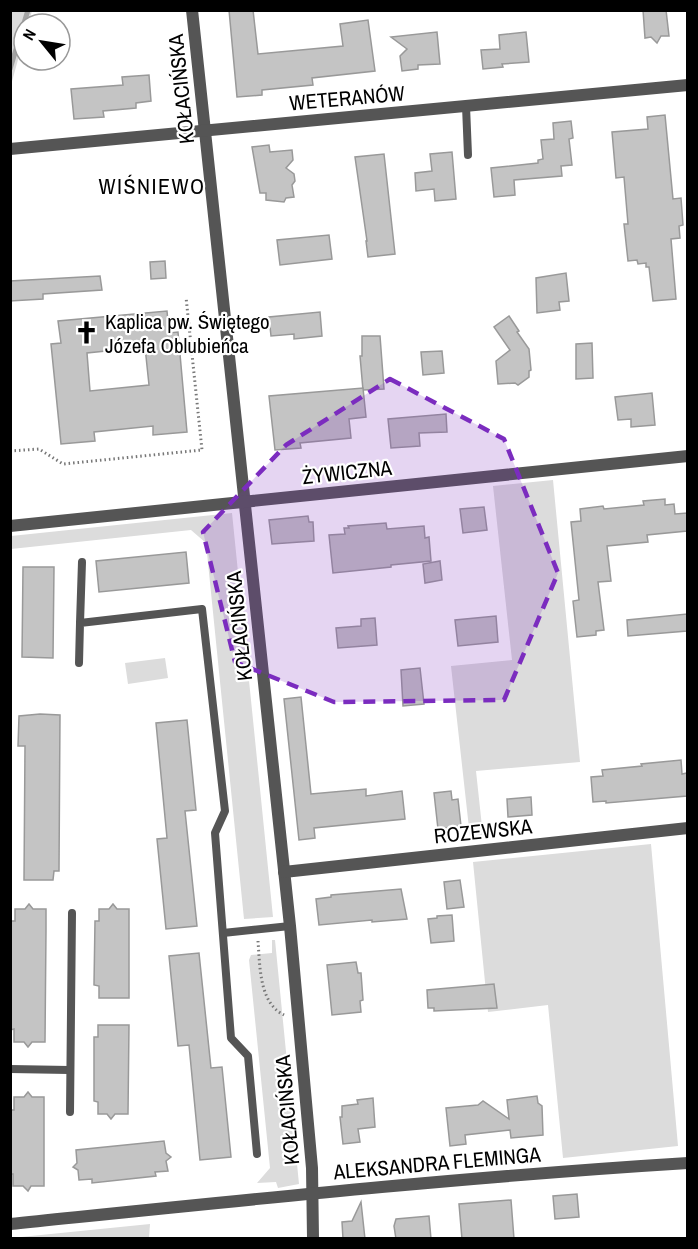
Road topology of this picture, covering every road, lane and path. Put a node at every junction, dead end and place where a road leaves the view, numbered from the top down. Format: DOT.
graph roads {
  1 [pos="192,10"];
  2 [pos="687,85"];
  3 [pos="466,106"];
  4 [pos="205,131"];
  5 [pos="10,149"];
  6 [pos="468,155"];
  7 [pos="186,297"];
  8 [pos="10,451"];
  9 [pos="687,456"];
  10 [pos="246,502"];
  11 [pos="10,526"];
  12 [pos="82,562"];
  13 [pos="80,623"];
  14 [pos="79,663"];
  15 [pos="687,828"];
  16 [pos="284,872"];
  17 [pos="72,913"];
  18 [pos="290,926"];
  19 [pos="258,929"];
  20 [pos="223,933"];
  21 [pos="298,1017"];
  22 [pos="10,1069"];
  23 [pos="69,1070"];
  24 [pos="70,1112"];
  25 [pos="257,1155"];
  26 [pos="687,1163"];
  27 [pos="314,1193"];
  28 [pos="10,1224"];
  29 [pos="314,1239"];
  1 -- 4 [label="street, KOŁACIŃSKA"];
  2 -- 3 [label="street, WETERANÓW"];
  3 -- 4 [label="street, WETERANÓW"];
  3 -- 6 [label="lane"];
  4 -- 5 [label="street, WETERANÓW"];
  4 -- 10 [label="street, KOŁACIŃSKA"];
  7 -- 8 [label="path"];
  9 -- 10 [label="street, ŻYWICZNA"];
  10 -- 11 [label="street, ŻYWICZNA"];
  10 -- 16 [label="street, KOŁACIŃSKA"];
  12 -- 13 [label="lane"];
  13 -- 14 [label="lane"];
  13 -- 20 [label="lane"];
  15 -- 16 [label="street, ROZEWSKA"];
  16 -- 18 [label="street, KOŁACIŃSKA"];
  17 -- 23 [label="lane"];
  18 -- 19 [label="lane"];
  18 -- 21 [label="street, KOŁACIŃSKA"];
  19 -- 20 [label="lane"];
  19 -- 21 [label="path"];
  20 -- 25 [label="lane"];
  21 -- 27 [label="street, KOŁACIŃSKA"];
  22 -- 23 [label="lane"];
  23 -- 24 [label="lane"];
  26 -- 27 [label="street, ALEKSANDRA FLEMINGA"];
  27 -- 28 [label="street, ALEKSANDRA FLEMINGA"];
  27 -- 29 [label="street, KOŁACIŃSKA"];
}
